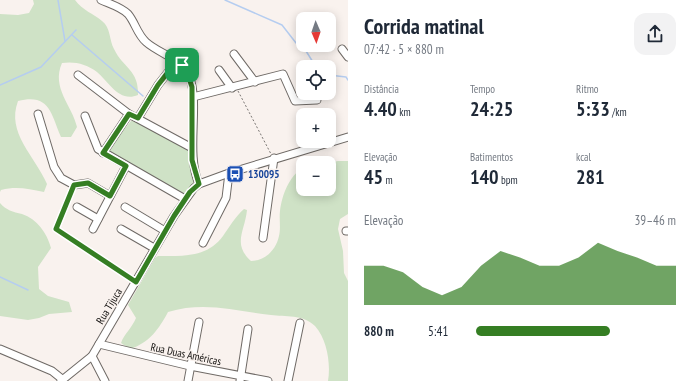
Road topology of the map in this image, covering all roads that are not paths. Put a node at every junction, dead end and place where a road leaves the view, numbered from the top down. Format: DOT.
graph roads {
  1 [pos="101,0"];
  2 [pos="342,49"];
  3 [pos="234,54"];
  4 [pos="348,57"];
  5 [pos="176,62"];
  6 [pos="219,70"];
  7 [pos="78,75"];
  8 [pos="255,82"];
  9 [pos="234,87"];
  10 [pos="193,97"];
  11 [pos="317,100"];
  12 [pos="38,114"];
  13 [pos="129,114"];
  14 [pos="85,116"];
  15 [pos="138,118"];
  16 [pos="348,136"];
  17 [pos="192,148"];
  18 [pos="103,153"];
  19 [pos="274,158"];
  20 [pos="126,166"];
  21 [pos="229,173"];
  22 [pos="199,184"];
  23 [pos="110,196"];
  24 [pos="185,199"];
  25 [pos="77,207"];
  26 [pos="125,207"];
  27 [pos="98,219"];
  28 [pos="93,229"];
  29 [pos="121,229"];
  30 [pos="165,231"];
  31 [pos="263,238"];
  32 [pos="203,243"];
  33 [pos="154,248"];
  34 [pos="199,322"];
  35 [pos="300,323"];
  36 [pos="248,329"];
  37 [pos="100,344"];
  38 [pos="0,349"];
  39 [pos="92,356"];
  40 [pos="190,366"];
  41 [pos="241,379"];
  42 [pos="62,380"];
  43 [pos="105,381"];
  44 [pos="188,381"];
  45 [pos="268,381"];
  46 [pos="288,381"];
  1 -- 5 [label="street"];
  2 -- 4 [label="street"];
  3 -- 8 [label="street"];
  5 -- 10 [label="street"];
  5 -- 15 [label="street"];
  6 -- 9 [label="street"];
  7 -- 13 [label="street"];
  8 -- 9 [label="street"];
  8 -- 11 [label="street"];
  9 -- 10 [label="street"];
  10 -- 17 [label="street"];
  12 -- 23 [label="street"];
  13 -- 15 [label="street"];
  13 -- 18 [label="street"];
  14 -- 18 [label="street"];
  15 -- 17 [label="street"];
  16 -- 19 [label="street, Rua Tijuca"];
  17 -- 22 [label="street"];
  18 -- 20 [label="street"];
  19 -- 21 [label="street, Rua Tijuca"];
  19 -- 31 [label="street"];
  20 -- 23 [label="street"];
  20 -- 24 [label="street"];
  21 -- 22 [label="street, Rua Tijuca"];
  21 -- 32 [label="street"];
  22 -- 24 [label="street, Rua Tijuca"];
  23 -- 27 [label="street"];
  24 -- 30 [label="street, Rua Tijuca"];
  25 -- 27 [label="street"];
  26 -- 30 [label="street"];
  27 -- 28 [label="street"];
  29 -- 33 [label="street"];
  30 -- 33 [label="street, Rua Tijuca"];
  33 -- 37 [label="street, Rua Tijuca"];
  34 -- 40 [label="street"];
  35 -- 46 [label="street"];
  36 -- 41 [label="street"];
  37 -- 39 [label="street, Rua Tijuca"];
  37 -- 40 [label="street, Rua Duas Américas"];
  38 -- 42 [label="street"];
  39 -- 42 [label="street, Rua Tijuca"];
  39 -- 43 [label="street"];
  40 -- 41 [label="street, Rua Duas Américas"];
  40 -- 44 [label="street"];
  41 -- 45 [label="street, Rua Duas Américas"];
}
